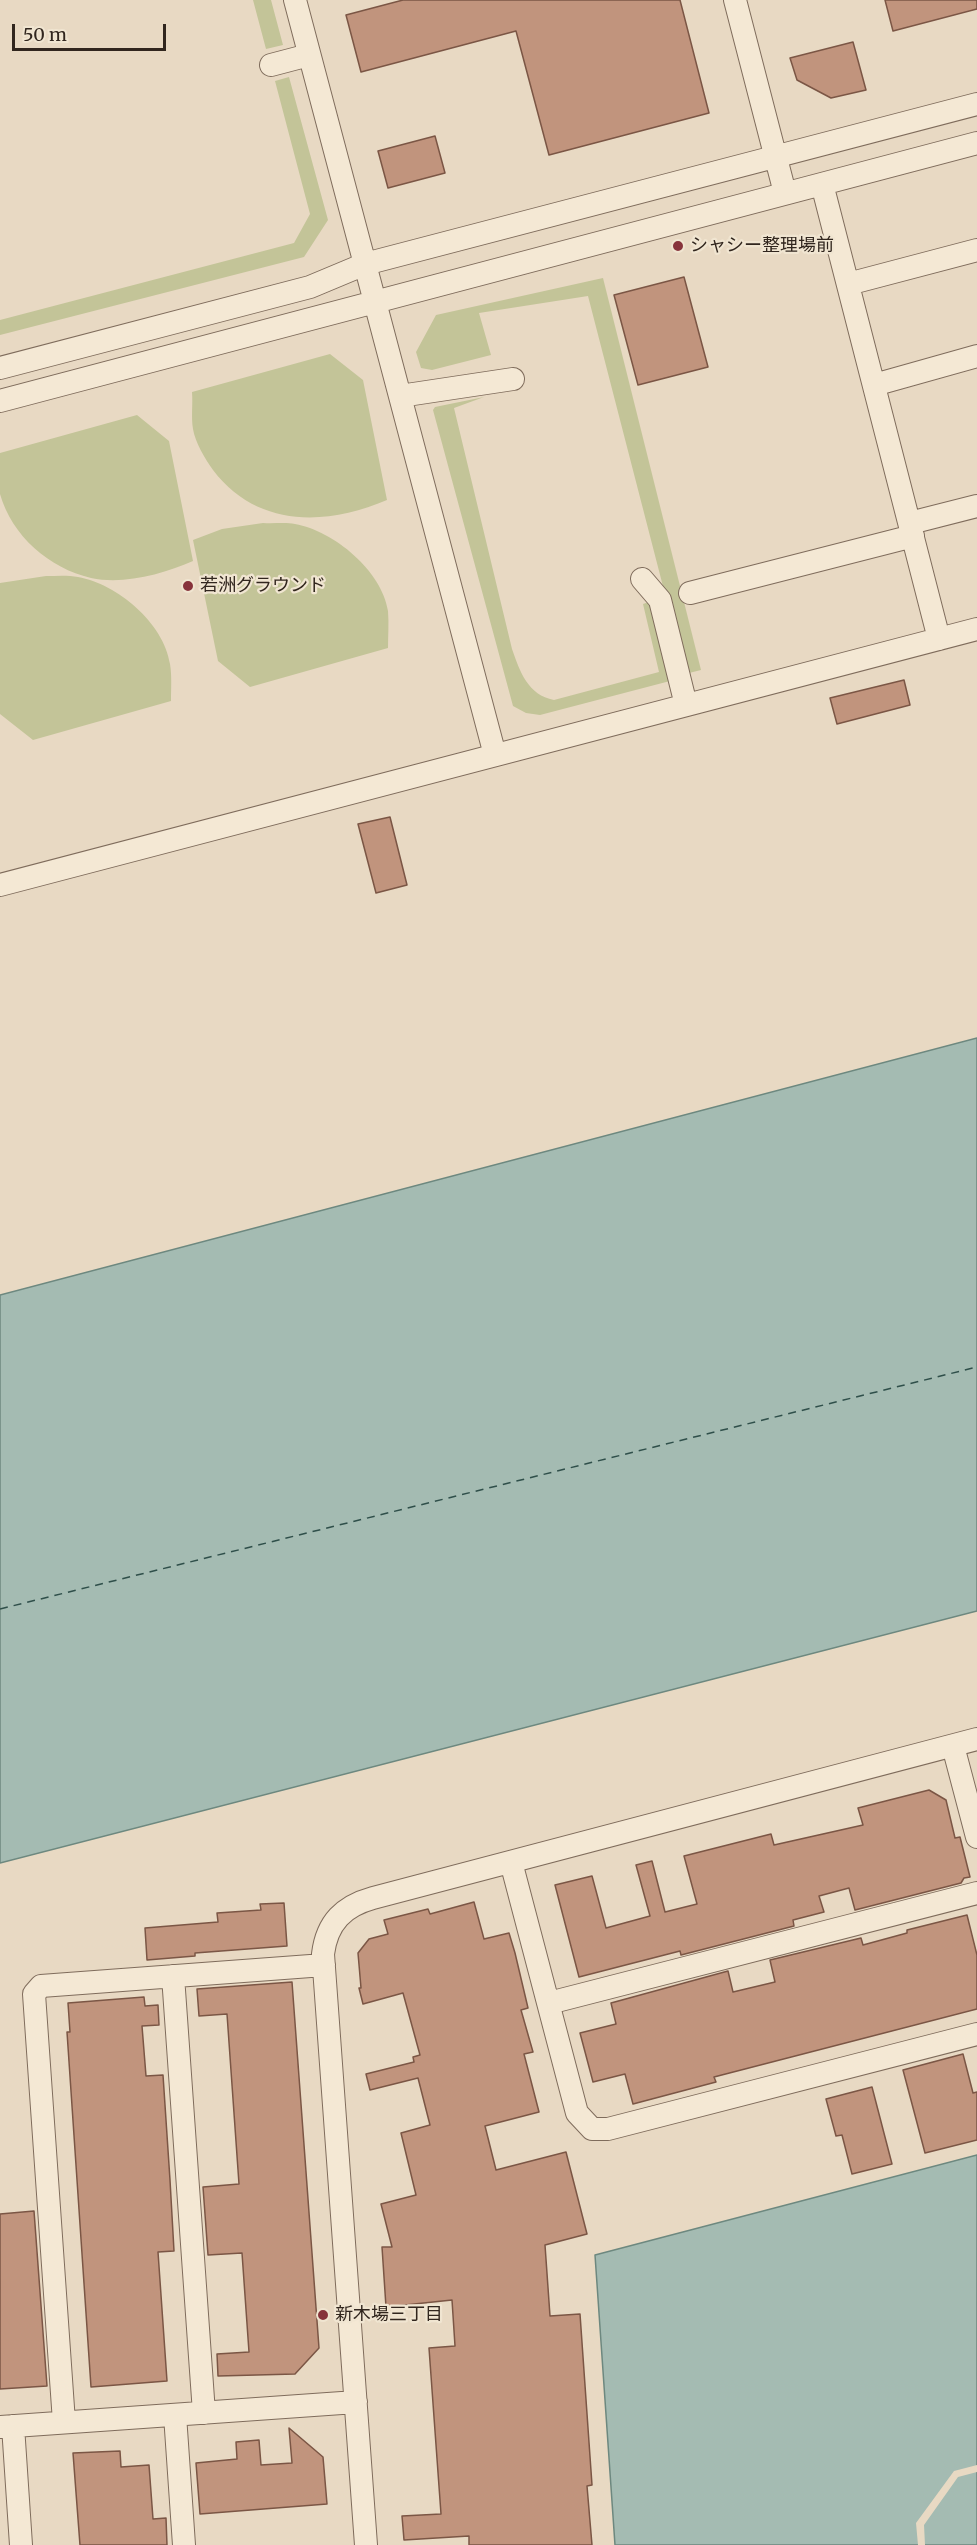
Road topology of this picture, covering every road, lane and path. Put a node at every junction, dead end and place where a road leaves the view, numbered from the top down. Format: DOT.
graph roads {
  1 [pos="295,0"];
  2 [pos="735,0"];
  3 [pos="309,55"];
  4 [pos="270,65"];
  5 [pos="977,104"];
  6 [pos="977,143"];
  7 [pos="776,156"];
  8 [pos="822,184"];
  9 [pos="785,194"];
  10 [pos="977,250"];
  11 [pos="365,264"];
  12 [pos="848,284"];
  13 [pos="375,303"];
  14 [pos="977,356"];
  15 [pos="0,368"];
  16 [pos="513,379"];
  17 [pos="874,385"];
  18 [pos="400,396"];
  19 [pos="0,401"];
  20 [pos="977,506"];
  21 [pos="911,530"];
  22 [pos="642,579"];
  23 [pos="690,593"];
  24 [pos="977,629"];
  25 [pos="939,639"];
  26 [pos="686,705"];
  27 [pos="495,755"];
  28 [pos="0,885"];
  29 [pos="977,1739"];
  30 [pos="953,1746"];
  31 [pos="977,1837"];
  32 [pos="512,1862"];
  33 [pos="977,1893"];
  34 [pos="324,1965"];
  35 [pos="173,1976"];
  36 [pos="549,2003"];
  37 [pos="977,2034"];
  38 [pos="356,2402"];
  39 [pos="204,2413"];
  40 [pos="175,2415"];
  41 [pos="63,2422"];
  42 [pos="6,2426"];
  43 [pos="21,2545"];
  44 [pos="184,2545"];
  45 [pos="366,2545"];
  1 -- 3 [label="street"];
  2 -- 7 [label="street"];
  3 -- 4 [label="street"];
  3 -- 11 [label="street"];
  5 -- 7 [label="street"];
  6 -- 8 [label="street"];
  7 -- 9 [label="street"];
  7 -- 11 [label="street"];
  8 -- 9 [label="street"];
  8 -- 12 [label="street"];
  9 -- 13 [label="street"];
  10 -- 12 [label="street"];
  11 -- 13 [label="street"];
  11 -- 15 [label="street"];
  12 -- 17 [label="street"];
  13 -- 18 [label="street"];
  13 -- 19 [label="street"];
  14 -- 17 [label="street"];
  16 -- 18 [label="street"];
  17 -- 21 [label="street"];
  18 -- 27 [label="street"];
  20 -- 21 [label="street"];
  21 -- 23 [label="street"];
  21 -- 25 [label="street"];
  22 -- 26 [label="street"];
  24 -- 25 [label="street"];
  25 -- 26 [label="street"];
  26 -- 27 [label="street"];
  27 -- 28 [label="street"];
  29 -- 30 [label="street"];
  30 -- 31 [label="street"];
  30 -- 32 [label="street"];
  32 -- 34 [label="street"];
  32 -- 36 [label="street"];
  33 -- 36 [label="street"];
  34 -- 35 [label="street"];
  34 -- 38 [label="street"];
  35 -- 39 [label="street"];
  35 -- 41 [label="street"];
  36 -- 37 [label="street"];
  38 -- 39 [label="street"];
  38 -- 45 [label="street"];
  39 -- 40 [label="street"];
  40 -- 41 [label="street"];
  40 -- 44 [label="street"];
  41 -- 42 [label="street"];
  42 -- 43 [label="street"];
}
